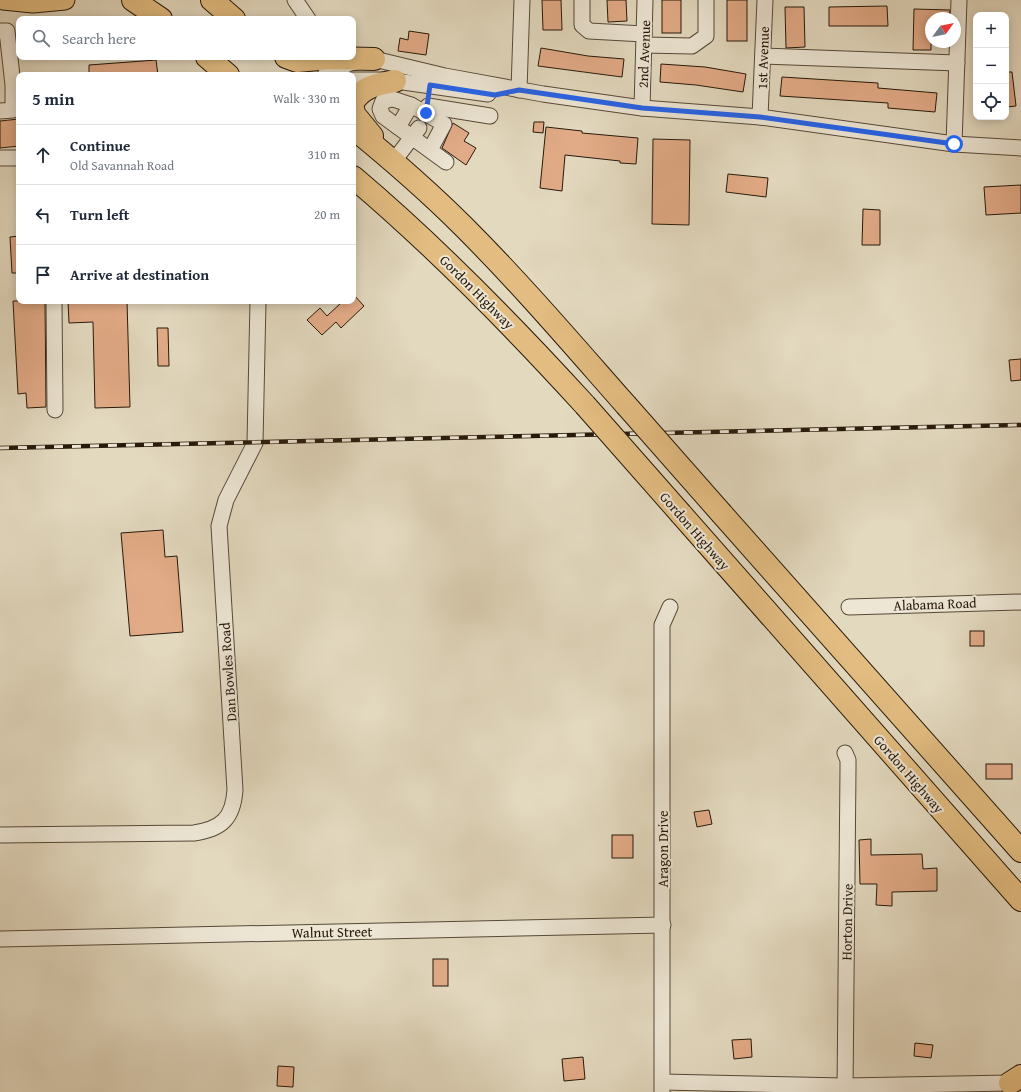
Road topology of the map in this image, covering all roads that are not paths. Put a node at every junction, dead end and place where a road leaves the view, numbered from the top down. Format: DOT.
graph roads {
  1 [pos="2,0"];
  2 [pos="65,0"];
  3 [pos="129,0"];
  4 [pos="133,0"];
  5 [pos="212,0"];
  6 [pos="295,0"];
  7 [pos="522,0"];
  8 [pos="582,0"];
  9 [pos="645,0"];
  10 [pos="706,0"];
  11 [pos="765,0"];
  12 [pos="959,0"];
  13 [pos="147,16"];
  14 [pos="156,16"];
  15 [pos="231,16"];
  16 [pos="306,16"];
  17 [pos="0,31"];
  18 [pos="644,39"];
  19 [pos="763,56"];
  20 [pos="5,58"];
  21 [pos="356,59"];
  22 [pos="374,59"];
  23 [pos="196,60"];
  24 [pos="210,60"];
  25 [pos="274,60"];
  26 [pos="294,60"];
  27 [pos="308,60"];
  28 [pos="957,63"];
  29 [pos="210,72"];
  30 [pos="224,72"];
  31 [pos="287,72"];
  32 [pos="330,72"];
  33 [pos="356,80"];
  34 [pos="395,81"];
  35 [pos="430,85"];
  36 [pos="6,86"];
  37 [pos="519,90"];
  38 [pos="356,98"];
  39 [pos="411,106"];
  40 [pos="642,108"];
  41 [pos="0,111"];
  42 [pos="356,116"];
  43 [pos="490,116"];
  44 [pos="760,117"];
  45 [pos="422,120"];
  46 [pos="398,127"];
  47 [pos="356,131"];
  48 [pos="954,144"];
  49 [pos="1021,148"];
  50 [pos="430,150"];
  51 [pos="0,158"];
  52 [pos="16,158"];
  53 [pos="393,162"];
  54 [pos="446,162"];
  55 [pos="356,180"];
  56 [pos="356,185"];
  57 [pos="379,199"];
  58 [pos="54,304"];
  59 [pos="258,304"];
  60 [pos="55,410"];
  61 [pos="1021,602"];
  62 [pos="670,607"];
  63 [pos="849,607"];
  64 [pos="845,752"];
  65 [pos="0,835"];
  66 [pos="1019,844"];
  67 [pos="1017,896"];
  68 [pos="1021,914"];
  69 [pos="663,925"];
  70 [pos="0,939"];
  71 [pos="1017,1081"];
  72 [pos="662,1087"];
  73 [pos="845,1089"];
  1 -- 2 [label="main road"];
  3 -- 13 [label="highway"];
  4 -- 14 [label="highway"];
  5 -- 15 [label="highway"];
  6 -- 16 [label="street"];
  7 -- 37 [label="street"];
  8 -- 18 [label="street"];
  9 -- 18 [label="street, 2nd Avenue"];
  10 -- 18 [label="street"];
  11 -- 19 [label="street, 1st Avenue"];
  12 -- 28 [label="street"];
  17 -- 20 [label="street"];
  18 -- 40 [label="street, 2nd Avenue"];
  19 -- 28 [label="street"];
  19 -- 44 [label="street, 1st Avenue"];
  20 -- 36 [label="street"];
  21 -- 22 [label="highway"];
  22 -- 32 [label="street"];
  22 -- 37 [label="street"];
  23 -- 29 [label="highway"];
  24 -- 30 [label="highway"];
  25 -- 31 [label="highway"];
  26 -- 27 [label="highway"];
  28 -- 48 [label="street"];
  33 -- 34 [label="street"];
  34 -- 35 [label="street"];
  34 -- 38 [label="highway"];
  35 -- 37 [label="street"];
  35 -- 45 [label="street"];
  36 -- 41 [label="street"];
  37 -- 40 [label="street"];
  39 -- 45 [label="street"];
  39 -- 46 [label="street"];
  39 -- 46 [label="street"];
  40 -- 44 [label="street"];
  42 -- 53 [label="highway"];
  43 -- 45 [label="street"];
  44 -- 48 [label="street"];
  45 -- 46 [label="street"];
  45 -- 50 [label="street"];
  45 -- 50 [label="street"];
  45 -- 53 [label="street"];
  47 -- 53 [label="highway"];
  48 -- 49 [label="street"];
  50 -- 54 [label="street"];
  51 -- 52 [label="street"];
  53 -- 66 [label="highway, bridge"];
  55 -- 57 [label="highway, Gordon Highway"];
  56 -- 57 [label="highway"];
  57 -- 67 [label="highway, Gordon Highway, bridge"];
  58 -- 60 [label="street"];
  59 -- 65 [label="street, Dan Bowles Road"];
  61 -- 63 [label="street, Alabama Road"];
  62 -- 69 [label="street, Aragon Drive"];
  64 -- 73 [label="street, Horton Drive"];
  67 -- 68 [label="highway, Gordon Highway"];
  69 -- 70 [label="street, Walnut Street"];
  69 -- 72 [label="street, Aragon Drive"];
  71 -- 73 [label="street"];
  72 -- 73 [label="street"];
}
